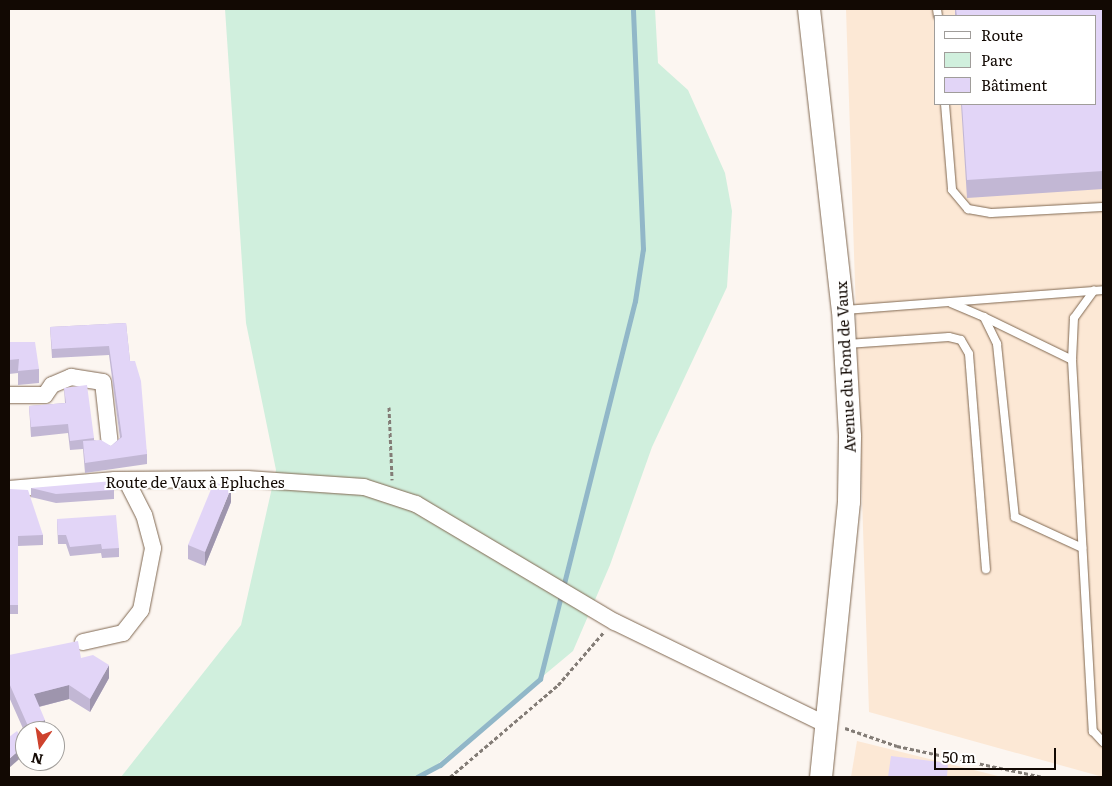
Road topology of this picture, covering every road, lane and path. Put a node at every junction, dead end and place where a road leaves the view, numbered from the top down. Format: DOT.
graph roads {
  1 [pos="809,9"];
  2 [pos="945,105"];
  3 [pos="1103,207"];
  4 [pos="1094,290"];
  5 [pos="1103,290"];
  6 [pos="951,303"];
  7 [pos="843,310"];
  8 [pos="984,317"];
  9 [pos="845,344"];
  10 [pos="1072,360"];
  11 [pos="9,394"];
  12 [pos="389,407"];
  13 [pos="110,445"];
  14 [pos="126,480"];
  15 [pos="9,489"];
  16 [pos="392,496"];
  17 [pos="1082,548"];
  18 [pos="986,569"];
  19 [pos="615,622"];
  20 [pos="83,642"];
  21 [pos="827,725"];
  22 [pos="1103,742"];
  23 [pos="450,777"];
  24 [pos="821,777"];
  25 [pos="1043,777"];
  1 -- 7 [label="street, Avenue du Fond de Vaux"];
  2 -- 3 [label="lane"];
  4 -- 5 [label="lane"];
  4 -- 6 [label="lane"];
  4 -- 10 [label="lane"];
  6 -- 7 [label="lane"];
  6 -- 8 [label="lane"];
  7 -- 9 [label="street, Avenue du Fond de Vaux"];
  8 -- 10 [label="lane"];
  8 -- 17 [label="lane"];
  9 -- 18 [label="lane"];
  9 -- 21 [label="street, Avenue du Fond de Vaux"];
  10 -- 17 [label="lane"];
  11 -- 13 [label="street"];
  12 -- 16 [label="path"];
  14 -- 15 [label="street, Route de Vaux à Epluches"];
  14 -- 16 [label="street, Route de Vaux à Epluches"];
  14 -- 20 [label="street"];
  16 -- 19 [label="street, Route de Vaux à Epluches"];
  17 -- 22 [label="lane"];
  19 -- 21 [label="street, Route de Vaux à Epluches"];
  19 -- 23 [label="path"];
  21 -- 24 [label="street, Avenue du Fond de Vaux"];
  21 -- 25 [label="path"];
}
